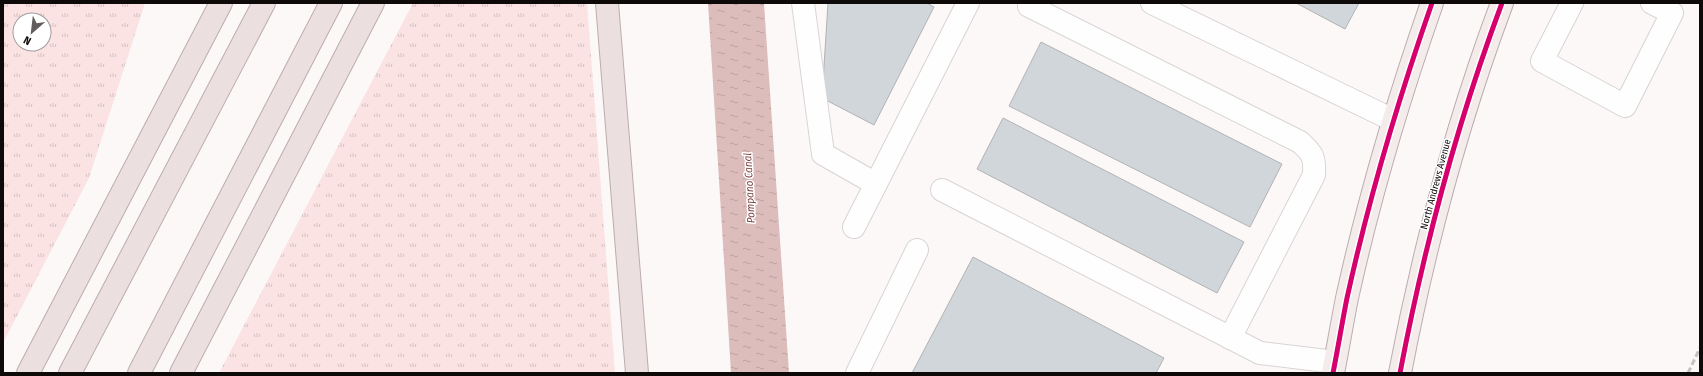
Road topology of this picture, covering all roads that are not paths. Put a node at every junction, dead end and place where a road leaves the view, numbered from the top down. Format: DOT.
graph roads {
  1 [pos="221,3"];
  2 [pos="264,3"];
  3 [pos="331,3"];
  4 [pos="374,3"];
  5 [pos="607,3"];
  6 [pos="803,3"];
  7 [pos="968,3"];
  8 [pos="1152,3"];
  9 [pos="1432,3"];
  10 [pos="1502,3"];
  11 [pos="1572,3"];
  12 [pos="1652,3"];
  13 [pos="1029,6"];
  14 [pos="1393,120"];
  15 [pos="876,184"];
  16 [pos="942,190"];
  17 [pos="854,227"];
  18 [pos="917,250"];
  19 [pos="1230,338"];
  20 [pos="1334,368"];
  21 [pos="637,369"];
  22 [pos="28,373"];
  23 [pos="70,373"];
  24 [pos="139,373"];
  25 [pos="181,373"];
  26 [pos="857,373"];
  27 [pos="1400,373"];
  1 -- 22 [label="highway"];
  2 -- 23 [label="highway"];
  3 -- 24 [label="highway"];
  4 -- 25 [label="highway"];
  5 -- 21 [label="highway"];
  6 -- 15 [label="lane"];
  7 -- 15 [label="lane"];
  8 -- 14 [label="lane"];
  9 -- 14 [label="main road"];
  10 -- 27 [label="main road, North Andrews Avenue"];
  11 -- 12 [label="lane"];
  13 -- 19 [label="lane"];
  14 -- 20 [label="main road"];
  15 -- 17 [label="lane"];
  16 -- 19 [label="lane"];
  18 -- 26 [label="lane"];
  19 -- 20 [label="lane"];
}
